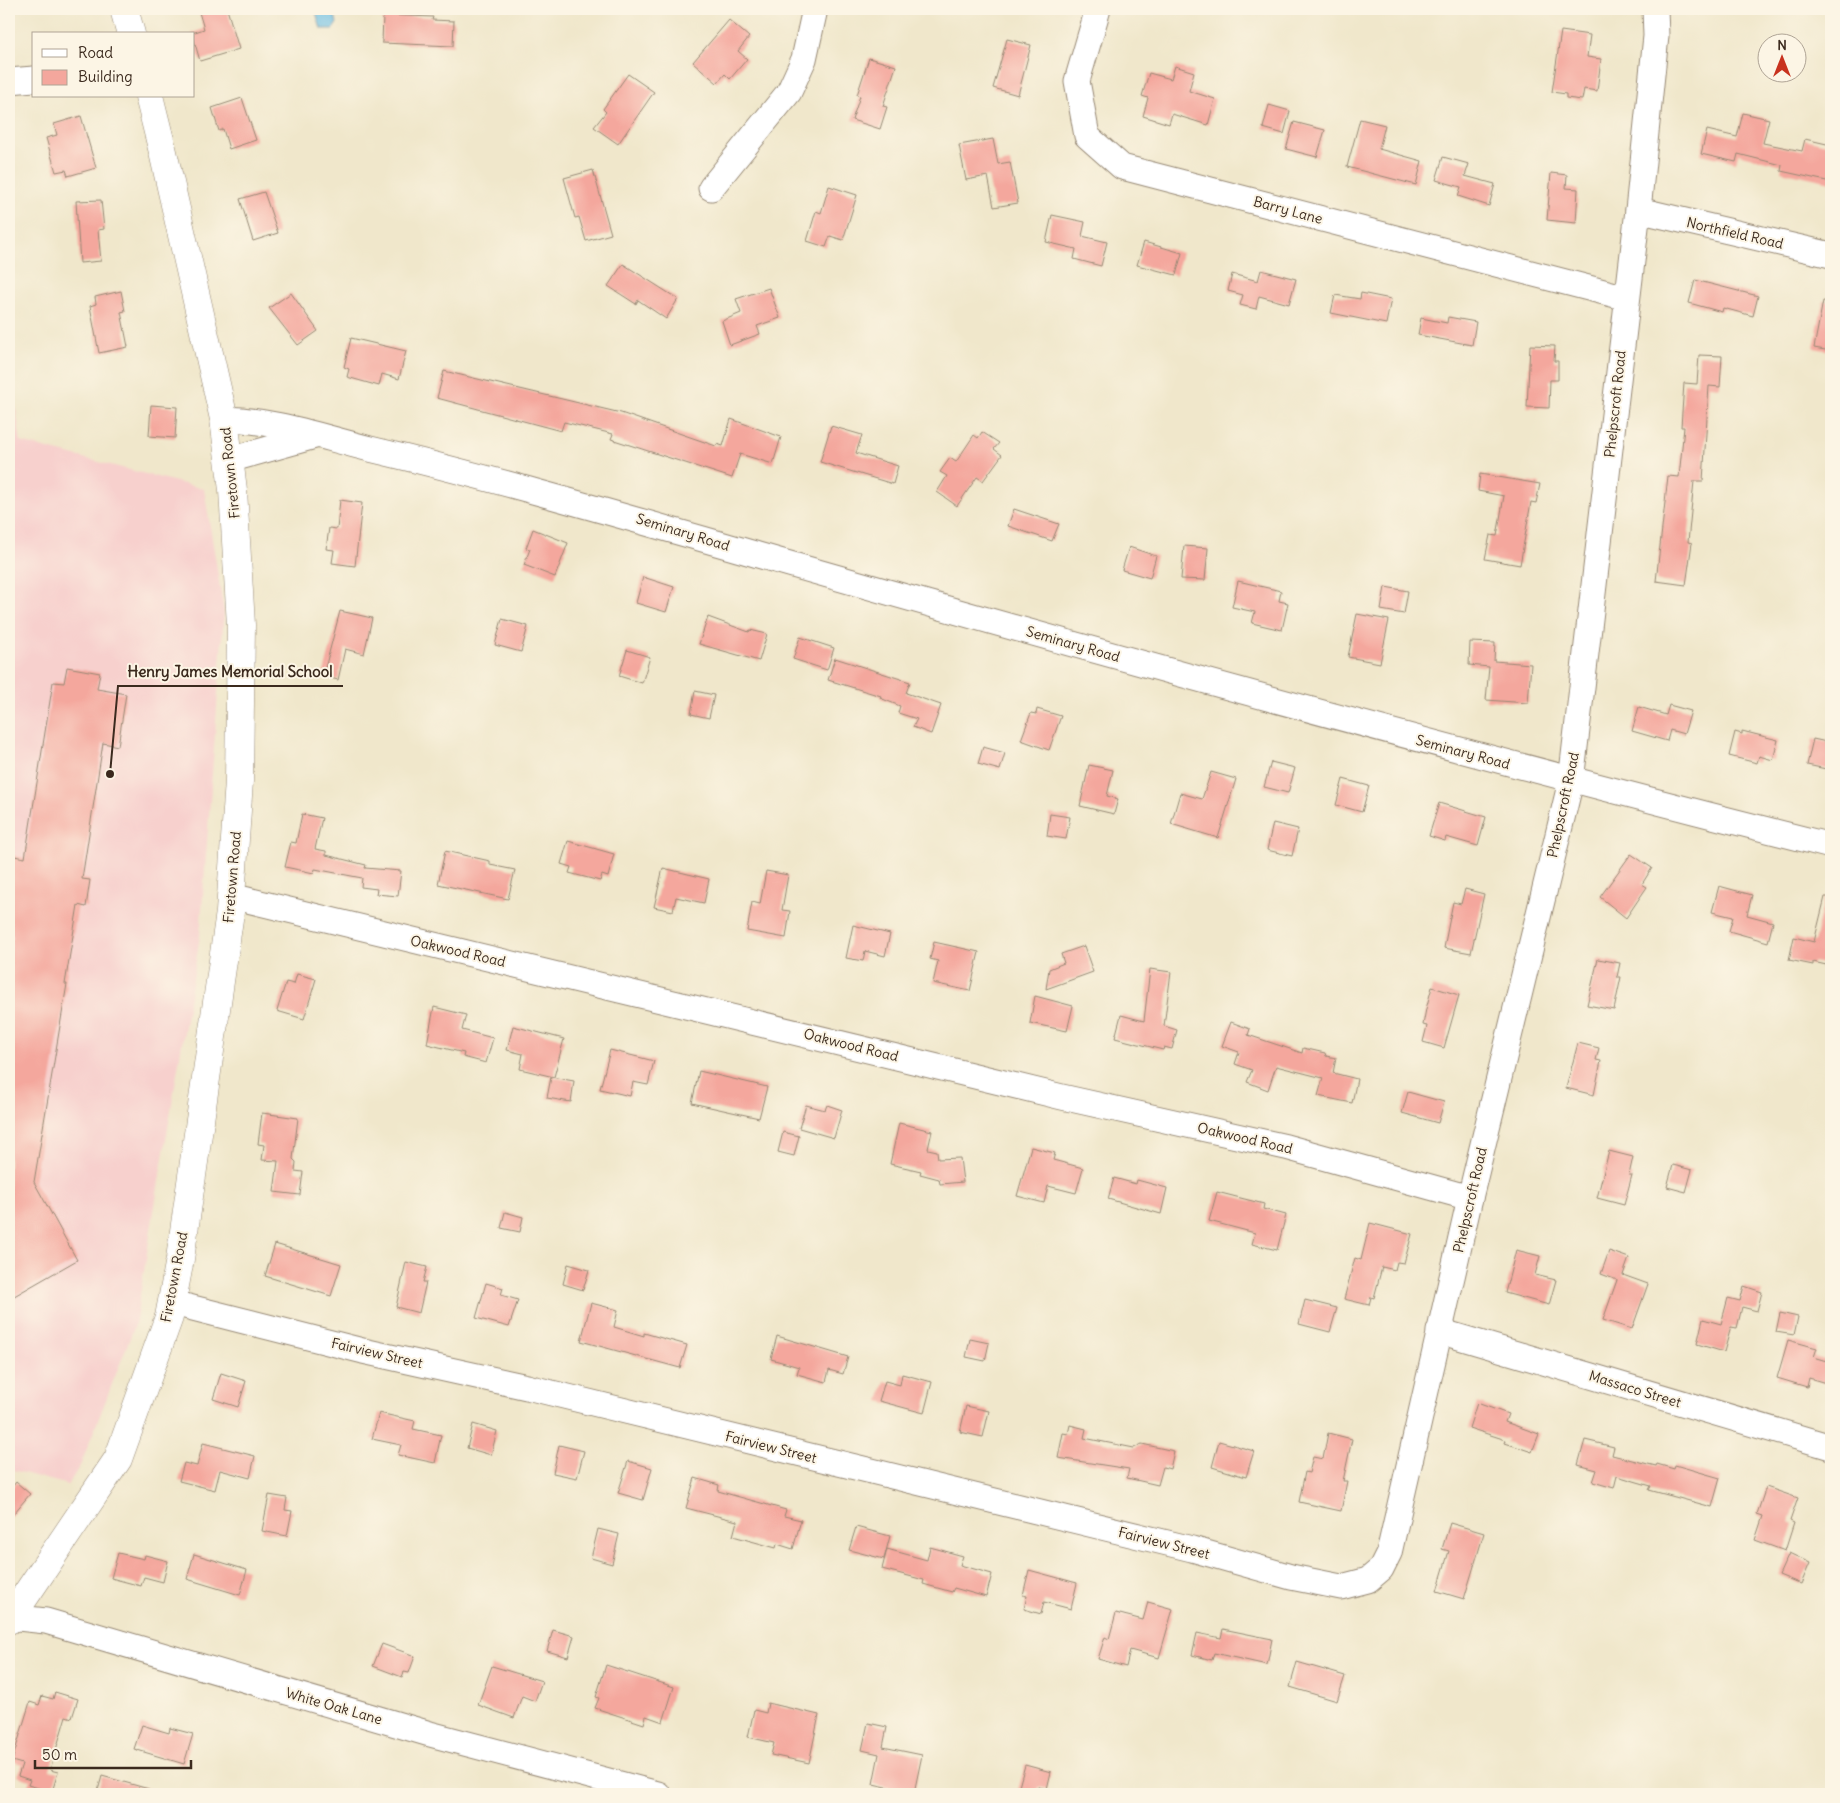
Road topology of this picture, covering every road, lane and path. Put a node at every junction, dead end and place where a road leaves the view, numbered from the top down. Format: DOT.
graph roads {
  1 [pos="124,9"];
  2 [pos="815,9"];
  3 [pos="1098,9"];
  4 [pos="1655,9"];
  5 [pos="130,32"];
  6 [pos="32,79"];
  7 [pos="9,81"];
  8 [pos="150,98"];
  9 [pos="711,188"];
  10 [pos="1638,210"];
  11 [pos="1831,255"];
  12 [pos="1627,298"];
  13 [pos="224,419"];
  14 [pos="315,436"];
  15 [pos="230,460"];
  16 [pos="1571,781"];
  17 [pos="1831,846"];
  18 [pos="231,896"];
  19 [pos="1470,1198"];
  20 [pos="172,1303"];
  21 [pos="1439,1331"];
  22 [pos="1831,1447"];
  23 [pos="1368,1580"];
  24 [pos="9,1618"];
  25 [pos="658,1794"];
  1 -- 5 [label="street"];
  2 -- 9 [label="street"];
  3 -- 12 [label="street, Barry Lane"];
  4 -- 10 [label="street, Phelpscroft Road"];
  6 -- 7 [label="street"];
  8 -- 13 [label="street, Firetown Road"];
  10 -- 11 [label="street, Northfield Road"];
  10 -- 12 [label="street, Phelpscroft Road"];
  12 -- 16 [label="street, Phelpscroft Road"];
  13 -- 14 [label="street, Seminary Road"];
  13 -- 15 [label="street, Firetown Road"];
  14 -- 15 [label="street, Seminary Road"];
  14 -- 16 [label="street, Seminary Road"];
  15 -- 18 [label="street, Firetown Road"];
  16 -- 17 [label="street, Seminary Road"];
  16 -- 19 [label="street, Phelpscroft Road"];
  18 -- 19 [label="street, Oakwood Road"];
  18 -- 20 [label="street, Firetown Road"];
  19 -- 21 [label="street, Phelpscroft Road"];
  20 -- 23 [label="street, Fairview Street"];
  20 -- 24 [label="street, Firetown Road"];
  21 -- 22 [label="street, Massaco Street"];
  21 -- 23 [label="street, Phelpscroft Road"];
  24 -- 25 [label="street, White Oak Lane"];
}
